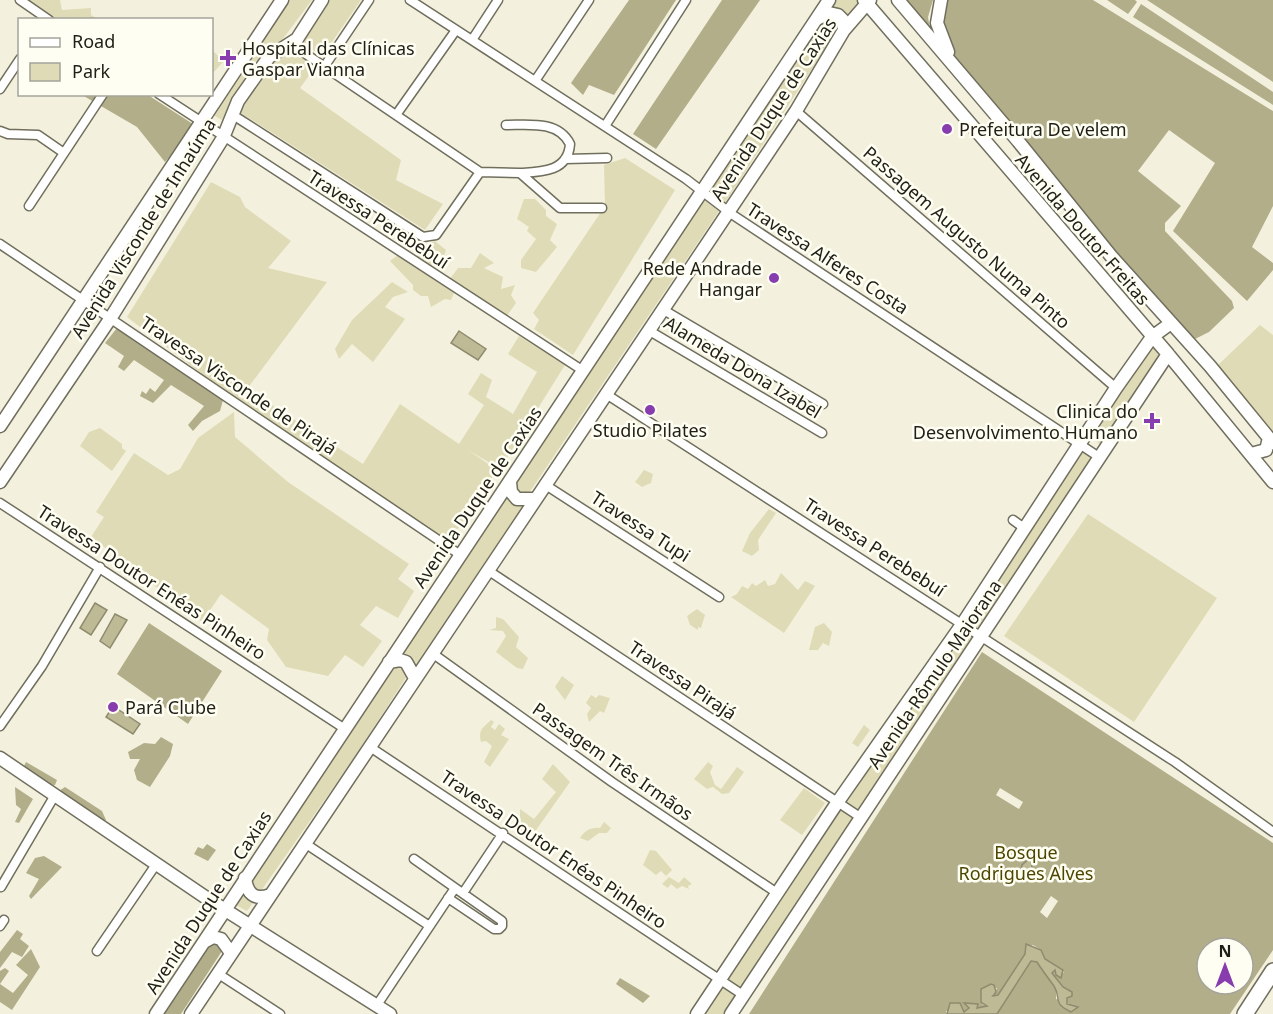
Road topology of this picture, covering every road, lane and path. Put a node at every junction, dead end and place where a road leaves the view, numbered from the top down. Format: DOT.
graph roads {
  1 [pos="20,0"];
  2 [pos="282,0"];
  3 [pos="322,0"];
  4 [pos="369,0"];
  5 [pos="410,0"];
  6 [pos="498,0"];
  7 [pos="589,0"];
  8 [pos="686,0"];
  9 [pos="829,0"];
  10 [pos="898,0"];
  11 [pos="941,0"];
  12 [pos="867,1"];
  13 [pos="46,18"];
  14 [pos="817,19"];
  15 [pos="456,30"];
  16 [pos="844,30"];
  17 [pos="472,40"];
  18 [pos="291,44"];
  19 [pos="18,62"];
  20 [pos="953,64"];
  21 [pos="324,67"];
  22 [pos="535,81"];
  23 [pos="0,88"];
  24 [pos="103,96"];
  25 [pos="162,96"];
  26 [pos="796,111"];
  27 [pos="233,115"];
  28 [pos="396,115"];
  29 [pos="201,124"];
  30 [pos="506,125"];
  31 [pos="605,126"];
  32 [pos="0,131"];
  33 [pos="223,138"];
  34 [pos="64,153"];
  35 [pos="607,158"];
  36 [pos="565,159"];
  37 [pos="480,172"];
  38 [pos="520,173"];
  39 [pos="701,192"];
  40 [pos="29,206"];
  41 [pos="602,208"];
  42 [pos="729,212"];
  43 [pos="0,244"];
  44 [pos="1111,256"];
  45 [pos="1094,270"];
  46 [pos="83,300"];
  47 [pos="662,309"];
  48 [pos="110,319"];
  49 [pos="1171,323"];
  50 [pos="648,330"];
  51 [pos="1152,337"];
  52 [pos="1168,354"];
  53 [pos="582,370"];
  54 [pos="1116,388"];
  55 [pos="606,394"];
  56 [pos="823,404"];
  57 [pos="0,426"];
  58 [pos="822,434"];
  59 [pos="1271,440"];
  60 [pos="1079,444"];
  61 [pos="1251,454"];
  62 [pos="1099,457"];
  63 [pos="0,482"];
  64 [pos="510,482"];
  65 [pos="1273,482"];
  66 [pos="544,484"];
  67 [pos="535,499"];
  68 [pos="0,503"];
  69 [pos="1013,520"];
  70 [pos="1024,528"];
  71 [pos="459,554"];
  72 [pos="100,567"];
  73 [pos="489,571"];
  74 [pos="719,597"];
  75 [pos="963,623"];
  76 [pos="982,636"];
  77 [pos="432,653"];
  78 [pos="389,662"];
  79 [pos="415,678"];
  80 [pos="0,726"];
  81 [pos="345,729"];
  82 [pos="370,747"];
  83 [pos="0,758"];
  84 [pos="55,795"];
  85 [pos="837,803"];
  86 [pos="860,817"];
  87 [pos="1273,832"];
  88 [pos="503,833"];
  89 [pos="306,844"];
  90 [pos="414,859"];
  91 [pos="157,863"];
  92 [pos="245,878"];
  93 [pos="1,887"];
  94 [pos="459,890"];
  95 [pos="777,893"];
  96 [pos="270,895"];
  97 [pos="448,898"];
  98 [pos="225,909"];
  99 [pos="250,925"];
  100 [pos="428,925"];
  101 [pos="204,942"];
  102 [pos="97,951"];
  103 [pos="231,953"];
  104 [pos="1273,971"];
  105 [pos="217,973"];
  106 [pos="720,979"];
  107 [pos="743,995"];
  108 [pos="377,1005"];
  109 [pos="156,1014"];
  110 [pos="191,1014"];
  111 [pos="280,1014"];
  112 [pos="390,1014"];
  113 [pos="697,1014"];
  114 [pos="731,1014"];
  115 [pos="1245,1014"];
  1 -- 13 [label="street"];
  2 -- 29 [label="main road, Avenida Visconde de Inhaúma"];
  3 -- 18 [label="main road, Avenida Visconde de Inhaúma"];
  4 -- 21 [label="street"];
  5 -- 15 [label="street, Travessa Alferes Costa"];
  6 -- 17 [label="street"];
  7 -- 22 [label="street"];
  8 -- 31 [label="street"];
  9 -- 14 [label="main road, Avenida Duque de Caxias"];
  10 -- 20 [label="main road, Avenida Doutor Freitas"];
  11 -- 20 [label="main road"];
  12 -- 16 [label="main road, Avenida Duque de Caxias"];
  12 -- 45 [label="main road, Avenida Doutor Freitas"];
  14 -- 16 [label="main road"];
  14 -- 39 [label="main road, Avenida Duque de Caxias"];
  15 -- 17 [label="street, Travessa Alferes Costa"];
  15 -- 28 [label="street"];
  16 -- 26 [label="main road, Avenida Duque de Caxias"];
  17 -- 22 [label="street, Travessa Alferes Costa"];
  18 -- 21 [label="street"];
  18 -- 27 [label="main road, Avenida Visconde de Inhaúma"];
  19 -- 23 [label="street"];
  20 -- 44 [label="main road, Avenida Doutor Freitas"];
  21 -- 28 [label="street"];
  22 -- 31 [label="street, Travessa Alferes Costa"];
  24 -- 34 [label="street"];
  25 -- 29 [label="street, Travessa Perebebuí"];
  26 -- 42 [label="main road, Avenida Duque de Caxias"];
  26 -- 54 [label="street, Passagem Augusto Numa Pinto"];
  27 -- 33 [label="main road, Avenida Visconde de Inhaúma"];
  27 -- 37 [label="street"];
  28 -- 37 [label="street"];
  29 -- 33 [label="street, Travessa Perebebuí"];
  29 -- 46 [label="main road, Avenida Visconde de Inhaúma"];
  30 -- 36 [label="street"];
  31 -- 39 [label="street, Travessa Alferes Costa"];
  32 -- 34 [label="street"];
  33 -- 48 [label="main road, Avenida Visconde de Inhaúma"];
  33 -- 53 [label="street, Travessa Perebebuí"];
  34 -- 40 [label="street"];
  35 -- 36 [label="street"];
  36 -- 38 [label="street"];
  37 -- 38 [label="street"];
  38 -- 41 [label="street"];
  39 -- 42 [label="street, Travessa Alferes Costa"];
  39 -- 53 [label="main road, Avenida Duque de Caxias"];
  42 -- 47 [label="main road, Avenida Duque de Caxias"];
  42 -- 60 [label="street, Travessa Alferes Costa"];
  43 -- 46 [label="street, Travessa Visconde de Pirajá"];
  44 -- 45 [label="main road"];
  44 -- 49 [label="main road, Avenida Doutor Freitas"];
  45 -- 51 [label="main road, Avenida Doutor Freitas"];
  46 -- 48 [label="street, Travessa Visconde de Pirajá"];
  46 -- 57 [label="main road, Avenida Visconde de Inhaúma"];
  47 -- 50 [label="main road, Avenida Duque de Caxias"];
  47 -- 56 [label="street"];
  48 -- 63 [label="main road, Avenida Visconde de Inhaúma"];
  48 -- 71 [label="street, Travessa Visconde de Pirajá"];
  49 -- 51 [label="main road, Avenida Rômulo Maiorana"];
  49 -- 59 [label="main road, Avenida Doutor Freitas"];
  50 -- 55 [label="main road, Avenida Duque de Caxias"];
  50 -- 58 [label="street, Alameda Dona Izabel"];
  51 -- 52 [label="main road, Avenida Doutor Freitas"];
  51 -- 54 [label="main road, Avenida Rômulo Maiorana"];
  52 -- 61 [label="main road, Avenida Doutor Freitas"];
  52 -- 62 [label="main road, Avenida Rômulo Maiorana"];
  53 -- 64 [label="main road, Avenida Duque de Caxias"];
  54 -- 60 [label="main road, Avenida Rômulo Maiorana"];
  55 -- 66 [label="main road, Avenida Duque de Caxias"];
  55 -- 75 [label="street, Travessa Perebebuí"];
  59 -- 61 [label="main road"];
  60 -- 62 [label="street, Travessa Alferes Costa"];
  60 -- 70 [label="main road, Avenida Rômulo Maiorana"];
  61 -- 65 [label="main road, Avenida Doutor Freitas"];
  62 -- 76 [label="main road, Avenida Rômulo Maiorana"];
  64 -- 67 [label="main road"];
  64 -- 71 [label="main road, Avenida Duque de Caxias"];
  66 -- 67 [label="main road, Avenida Duque de Caxias"];
  66 -- 74 [label="street, Travessa Tupi"];
  67 -- 73 [label="main road, Avenida Duque de Caxias"];
  68 -- 72 [label="street, Travessa Doutor Enéas Pinheiro"];
  69 -- 70 [label="street"];
  70 -- 75 [label="main road, Avenida Rômulo Maiorana"];
  71 -- 78 [label="main road, Avenida Duque de Caxias"];
  72 -- 80 [label="street"];
  72 -- 81 [label="street, Travessa Doutor Enéas Pinheiro"];
  73 -- 77 [label="main road, Avenida Duque de Caxias"];
  73 -- 85 [label="street, Travessa Pirajá"];
  75 -- 76 [label="street, Travessa Perebebuí"];
  75 -- 85 [label="main road, Avenida Rômulo Maiorana"];
  76 -- 86 [label="main road, Avenida Rômulo Maiorana"];
  76 -- 87 [label="street, Travessa Perebebuí"];
  77 -- 79 [label="main road, Avenida Duque de Caxias"];
  77 -- 95 [label="street, Passagem Três Irmãos"];
  78 -- 79 [label="main road"];
  78 -- 81 [label="main road, Avenida Duque de Caxias"];
  79 -- 82 [label="main road, Avenida Duque de Caxias"];
  81 -- 92 [label="main road, Avenida Duque de Caxias"];
  82 -- 88 [label="street, Travessa Doutor Enéas Pinheiro"];
  82 -- 89 [label="main road, Avenida Duque de Caxias"];
  83 -- 84 [label="main road"];
  84 -- 91 [label="main road"];
  84 -- 93 [label="street"];
  85 -- 86 [label="street, Travessa Pirajá"];
  85 -- 95 [label="main road, Avenida Rômulo Maiorana"];
  86 -- 107 [label="main road, Avenida Rômulo Maiorana"];
  88 -- 94 [label="street"];
  88 -- 106 [label="street, Travessa Doutor Enéas Pinheiro"];
  89 -- 96 [label="main road, Avenida Duque de Caxias"];
  89 -- 100 [label="street"];
  90 -- 94 [label="street"];
  91 -- 98 [label="main road"];
  91 -- 102 [label="street"];
  92 -- 96 [label="main road"];
  92 -- 98 [label="main road, Avenida Duque de Caxias"];
  94 -- 97 [label="street"];
  94 -- 97 [label="street"];
  95 -- 106 [label="main road, Avenida Rômulo Maiorana"];
  96 -- 99 [label="main road, Avenida Duque de Caxias"];
  97 -- 100 [label="street"];
  98 -- 99 [label="main road"];
  98 -- 101 [label="main road, Avenida Duque de Caxias"];
  99 -- 103 [label="main road, Avenida Duque de Caxias"];
  99 -- 108 [label="main road"];
  100 -- 108 [label="street"];
  101 -- 103 [label="main road"];
  101 -- 109 [label="main road, Avenida Duque de Caxias"];
  103 -- 105 [label="main road, Avenida Duque de Caxias"];
  104 -- 115 [label="highway"];
  105 -- 110 [label="main road, Avenida Duque de Caxias"];
  105 -- 111 [label="street"];
  106 -- 107 [label="street, Travessa Doutor Enéas Pinheiro"];
  106 -- 113 [label="main road, Avenida Rômulo Maiorana"];
  107 -- 114 [label="main road, Avenida Rômulo Maiorana"];
  108 -- 112 [label="main road"];
}
